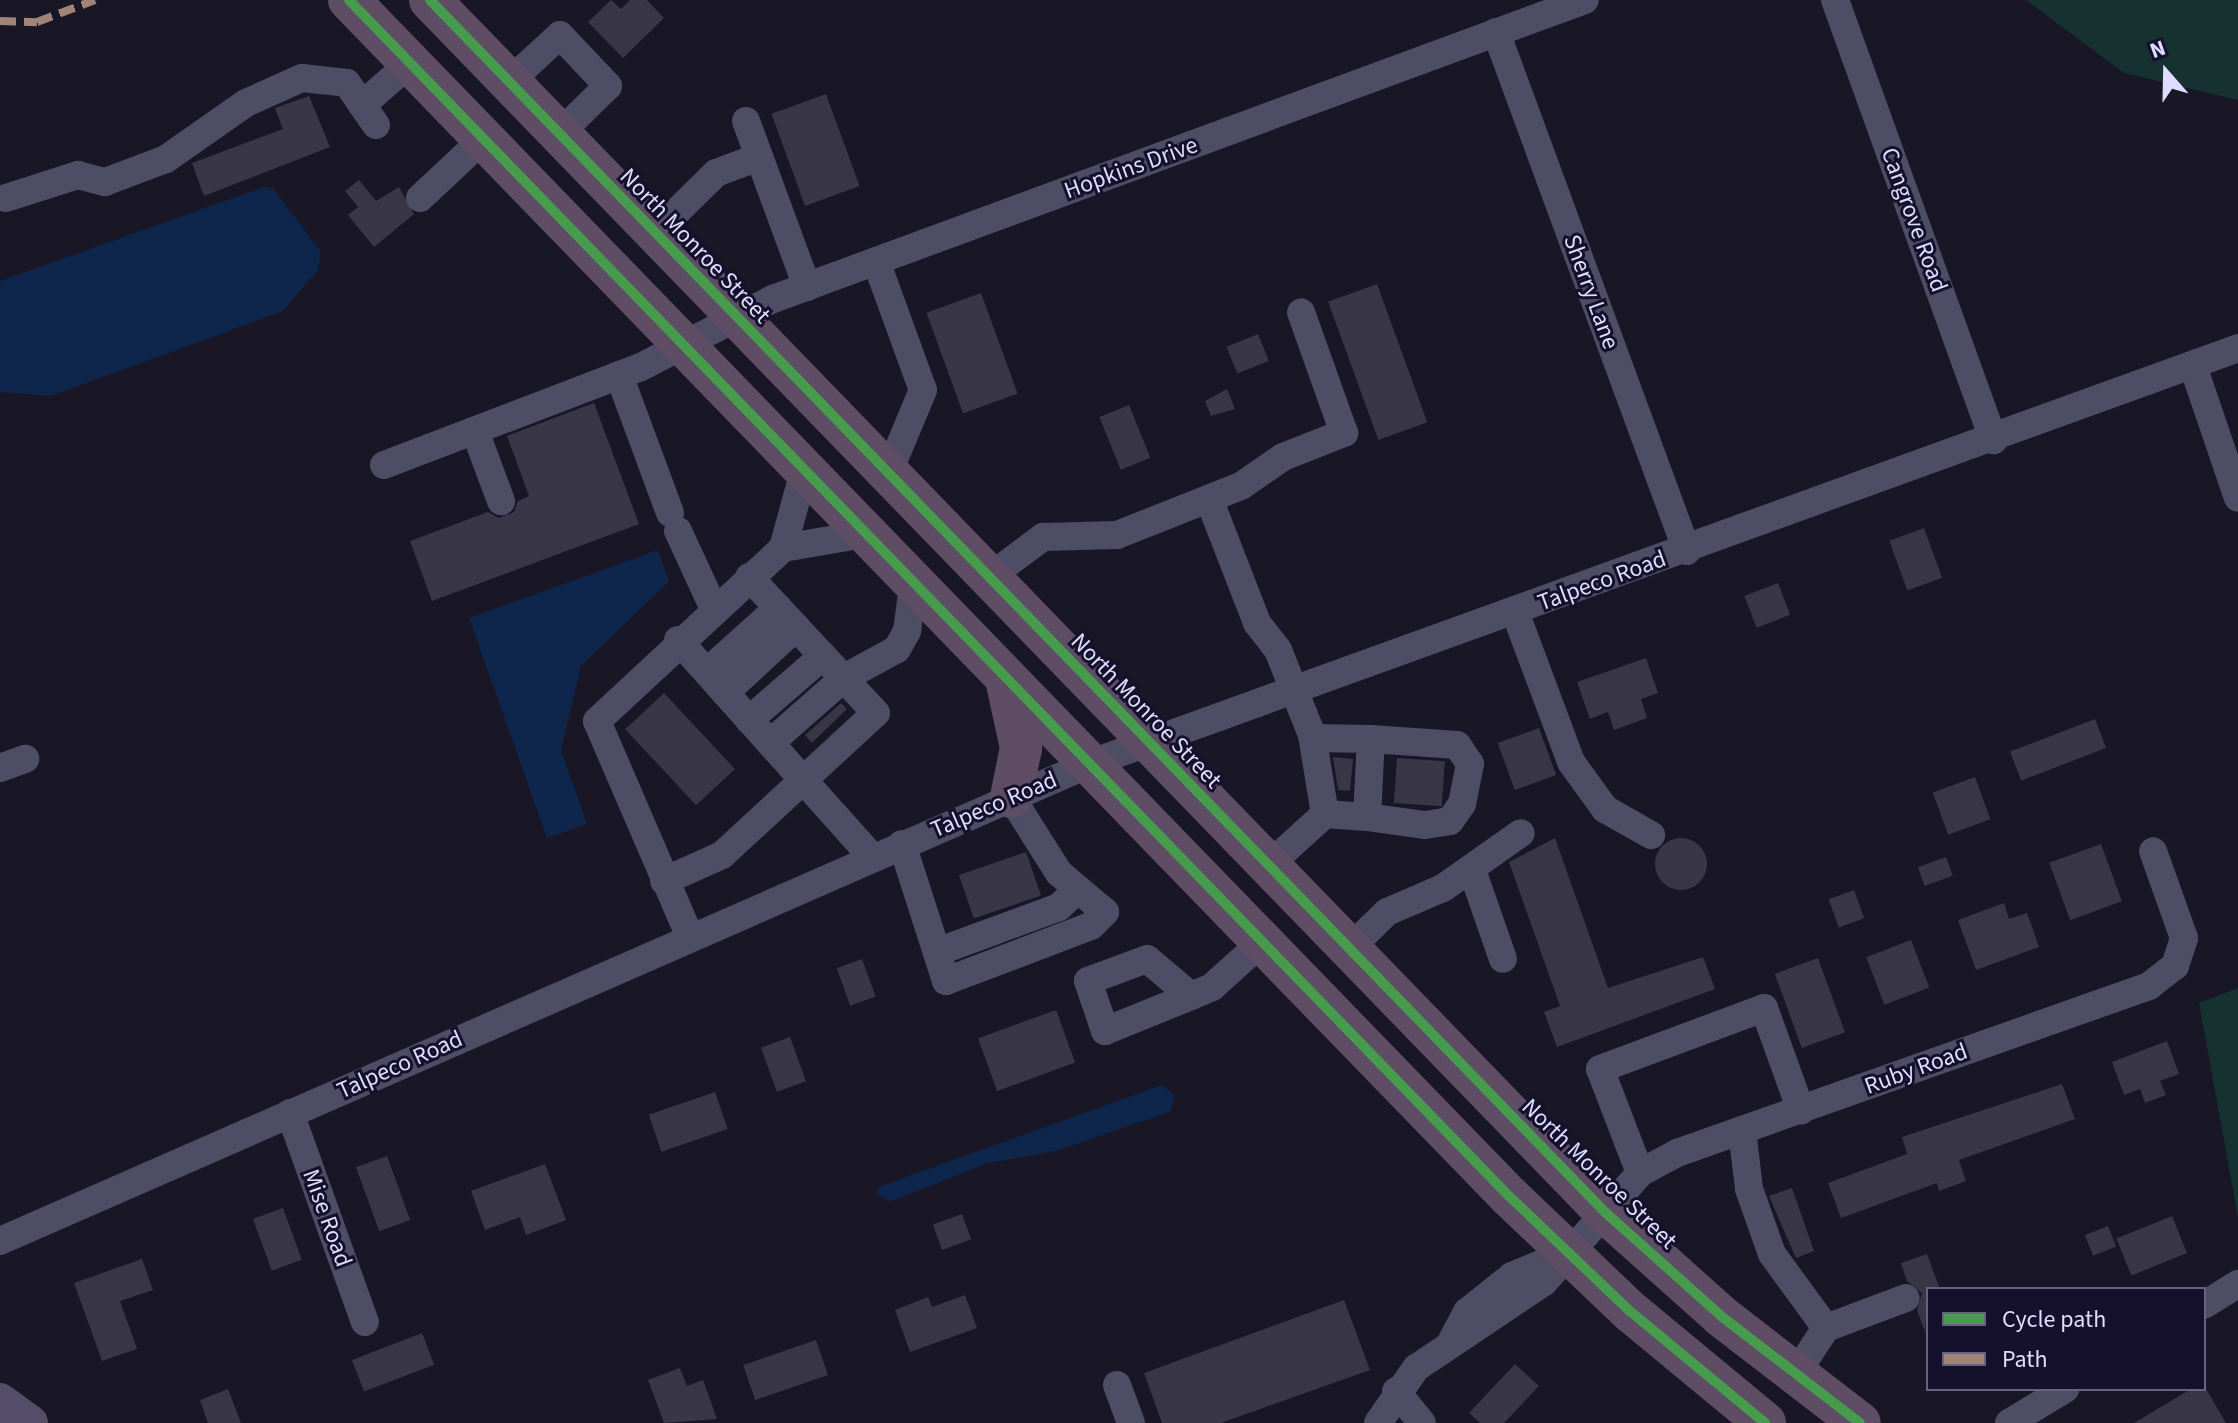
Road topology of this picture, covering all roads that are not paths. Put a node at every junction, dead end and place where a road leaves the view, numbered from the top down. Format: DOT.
graph roads {
  1 [pos="349,0"];
  2 [pos="430,0"];
  3 [pos="1585,0"];
  4 [pos="1835,0"];
  5 [pos="1496,32"];
  6 [pos="410,63"];
  7 [pos="509,82"];
  8 [pos="746,121"];
  9 [pos="550,125"];
  10 [pos="491,148"];
  11 [pos="759,157"];
  12 [pos="6,198"];
  13 [pos="420,198"];
  14 [pos="655,233"];
  15 [pos="876,261"];
  16 [pos="807,287"];
  17 [pos="1301,312"];
  18 [pos="737,318"];
  19 [pos="682,346"];
  20 [pos="2238,348"];
  21 [pos="2193,366"];
  22 [pos="619,375"];
  23 [pos="475,431"];
  24 [pos="1993,440"];
  25 [pos="384,465"];
  26 [pos="804,471"];
  27 [pos="887,476"];
  28 [pos="2238,498"];
  29 [pos="1209,499"];
  30 [pos="501,501"];
  31 [pos="865,534"];
  32 [pos="783,548"];
  33 [pos="1687,551"];
  34 [pos="749,577"];
  35 [pos="988,578"];
  36 [pos="913,586"];
  37 [pos="714,609"];
  38 [pos="1515,612"];
  39 [pos="787,617"];
  40 [pos="678,640"];
  41 [pos="823,656"];
  42 [pos="844,678"];
  43 [pos="1005,678"];
  44 [pos="716,683"];
  45 [pos="1294,692"];
  46 [pos="749,720"];
  47 [pos="1313,738"];
  48 [pos="1371,739"];
  49 [pos="770,743"];
  50 [pos="1150,743"];
  51 [pos="1089,764"];
  52 [pos="803,780"];
  53 [pos="1011,797"];
  54 [pos="1325,814"];
  55 [pos="1367,817"];
  56 [pos="1521,833"];
  57 [pos="1651,835"];
  58 [pos="902,844"];
  59 [pos="2153,851"];
  60 [pos="872,857"];
  61 [pos="1269,865"];
  62 [pos="1472,870"];
  63 [pos="664,881"];
  64 [pos="690,937"];
  65 [pos="1262,942"];
  66 [pos="1349,949"];
  67 [pos="1503,959"];
  68 [pos="1191,996"];
  69 [pos="1801,1111"];
  70 [pos="290,1113"];
  71 [pos="1742,1130"];
  72 [pos="1640,1173"];
  73 [pos="1606,1213"];
  74 [pos="0,1241"];
  75 [pos="1568,1252"];
  76 [pos="2238,1284"];
  77 [pos="1906,1298"];
  78 [pos="2206,1304"];
  79 [pos="365,1322"];
  80 [pos="1826,1328"];
  81 [pos="1795,1375"];
  82 [pos="1117,1385"];
  83 [pos="1396,1391"];
  84 [pos="0,1401"];
  85 [pos="2057,1404"];
  86 [pos="1727,1410"];
  87 [pos="1123,1421"];
  88 [pos="30,1423"];
  89 [pos="1378,1423"];
  90 [pos="1422,1423"];
  91 [pos="1765,1423"];
  92 [pos="1860,1423"];
  93 [pos="2009,1423"];
  1 -- 6 [label="highway"];
  2 -- 7 [label="highway, North Monroe Street"];
  3 -- 5 [label="street, Hopkins Drive"];
  4 -- 24 [label="street, Cangrove Road"];
  5 -- 15 [label="street, Hopkins Drive"];
  5 -- 33 [label="street, Sherry Lane"];
  6 -- 10 [label="highway"];
  6 -- 12 [label="street"];
  7 -- 9 [label="highway, North Monroe Street"];
  7 -- 9 [label="street"];
  8 -- 11 [label="street"];
  9 -- 10 [label="highway"];
  9 -- 14 [label="highway, North Monroe Street"];
  10 -- 13 [label="street"];
  10 -- 19 [label="highway"];
  11 -- 14 [label="street"];
  11 -- 16 [label="street"];
  14 -- 18 [label="highway, North Monroe Street"];
  15 -- 16 [label="street, Hopkins Drive"];
  15 -- 27 [label="street"];
  16 -- 18 [label="street, Hopkins Drive"];
  17 -- 29 [label="street"];
  18 -- 19 [label="street, Hopkins Drive"];
  18 -- 27 [label="highway, North Monroe Street"];
  19 -- 22 [label="street, Hopkins Drive"];
  19 -- 26 [label="highway"];
  20 -- 21 [label="street, Talpeco Road"];
  21 -- 24 [label="street, Talpeco Road"];
  21 -- 28 [label="street"];
  22 -- 23 [label="street, Hopkins Drive"];
  22 -- 37 [label="street"];
  23 -- 25 [label="street, Hopkins Drive"];
  23 -- 30 [label="street"];
  24 -- 33 [label="street, Talpeco Road"];
  26 -- 31 [label="highway"];
  26 -- 32 [label="street"];
  27 -- 35 [label="highway, North Monroe Street"];
  29 -- 35 [label="street"];
  29 -- 45 [label="street"];
  31 -- 32 [label="street"];
  31 -- 36 [label="highway"];
  32 -- 34 [label="street"];
  33 -- 38 [label="street, Talpeco Road"];
  34 -- 37 [label="street"];
  34 -- 39 [label="street"];
  35 -- 50 [label="highway, North Monroe Street"];
  36 -- 42 [label="street"];
  36 -- 43 [label="highway"];
  37 -- 40 [label="street"];
  38 -- 45 [label="street, Talpeco Road"];
  38 -- 57 [label="street"];
  39 -- 41 [label="street"];
  39 -- 44 [label="street"];
  40 -- 44 [label="street"];
  40 -- 63 [label="street"];
  41 -- 42 [label="street"];
  41 -- 46 [label="street"];
  42 -- 49 [label="street"];
  42 -- 52 [label="street"];
  43 -- 51 [label="highway"];
  43 -- 53 [label="highway"];
  44 -- 46 [label="street"];
  45 -- 47 [label="street"];
  45 -- 50 [label="street, Talpeco Road"];
  46 -- 49 [label="street"];
  47 -- 48 [label="street"];
  47 -- 54 [label="street"];
  48 -- 55 [label="street"];
  48 -- 55 [label="street"];
  49 -- 52 [label="street"];
  50 -- 51 [label="street, Talpeco Road"];
  50 -- 61 [label="highway, North Monroe Street"];
  51 -- 53 [label="street, Talpeco Road"];
  51 -- 65 [label="highway"];
  52 -- 60 [label="street"];
  52 -- 63 [label="street"];
  53 -- 58 [label="street, Talpeco Road"];
  53 -- 58 [label="street"];
  54 -- 55 [label="street"];
  54 -- 61 [label="street"];
  56 -- 62 [label="street"];
  58 -- 60 [label="street, Talpeco Road"];
  59 -- 69 [label="street, Ruby Road"];
  60 -- 64 [label="street, Talpeco Road"];
  61 -- 66 [label="highway, North Monroe Street"];
  62 -- 66 [label="street"];
  62 -- 67 [label="street"];
  63 -- 64 [label="street"];
  64 -- 70 [label="street, Talpeco Road"];
  65 -- 68 [label="street"];
  65 -- 75 [label="highway"];
  66 -- 73 [label="highway, North Monroe Street"];
  69 -- 71 [label="street, Ruby Road"];
  69 -- 72 [label="street"];
  70 -- 74 [label="street, Talpeco Road"];
  70 -- 79 [label="street, Mise Road"];
  71 -- 72 [label="street, Ruby Road"];
  71 -- 80 [label="street"];
  72 -- 73 [label="street, Ruby Road"];
  73 -- 75 [label="street, Ruby Road"];
  73 -- 81 [label="highway, North Monroe Street"];
  75 -- 83 [label="street, Ruby Road"];
  75 -- 86 [label="highway"];
  76 -- 78 [label="street"];
  77 -- 80 [label="street"];
  80 -- 81 [label="street"];
  81 -- 92 [label="highway, North Monroe Street"];
  82 -- 87 [label="street"];
  83 -- 89 [label="street, Ruby Road"];
  83 -- 90 [label="street"];
  84 -- 88 [label="main road"];
  85 -- 93 [label="street"];
  86 -- 91 [label="highway"];
}
